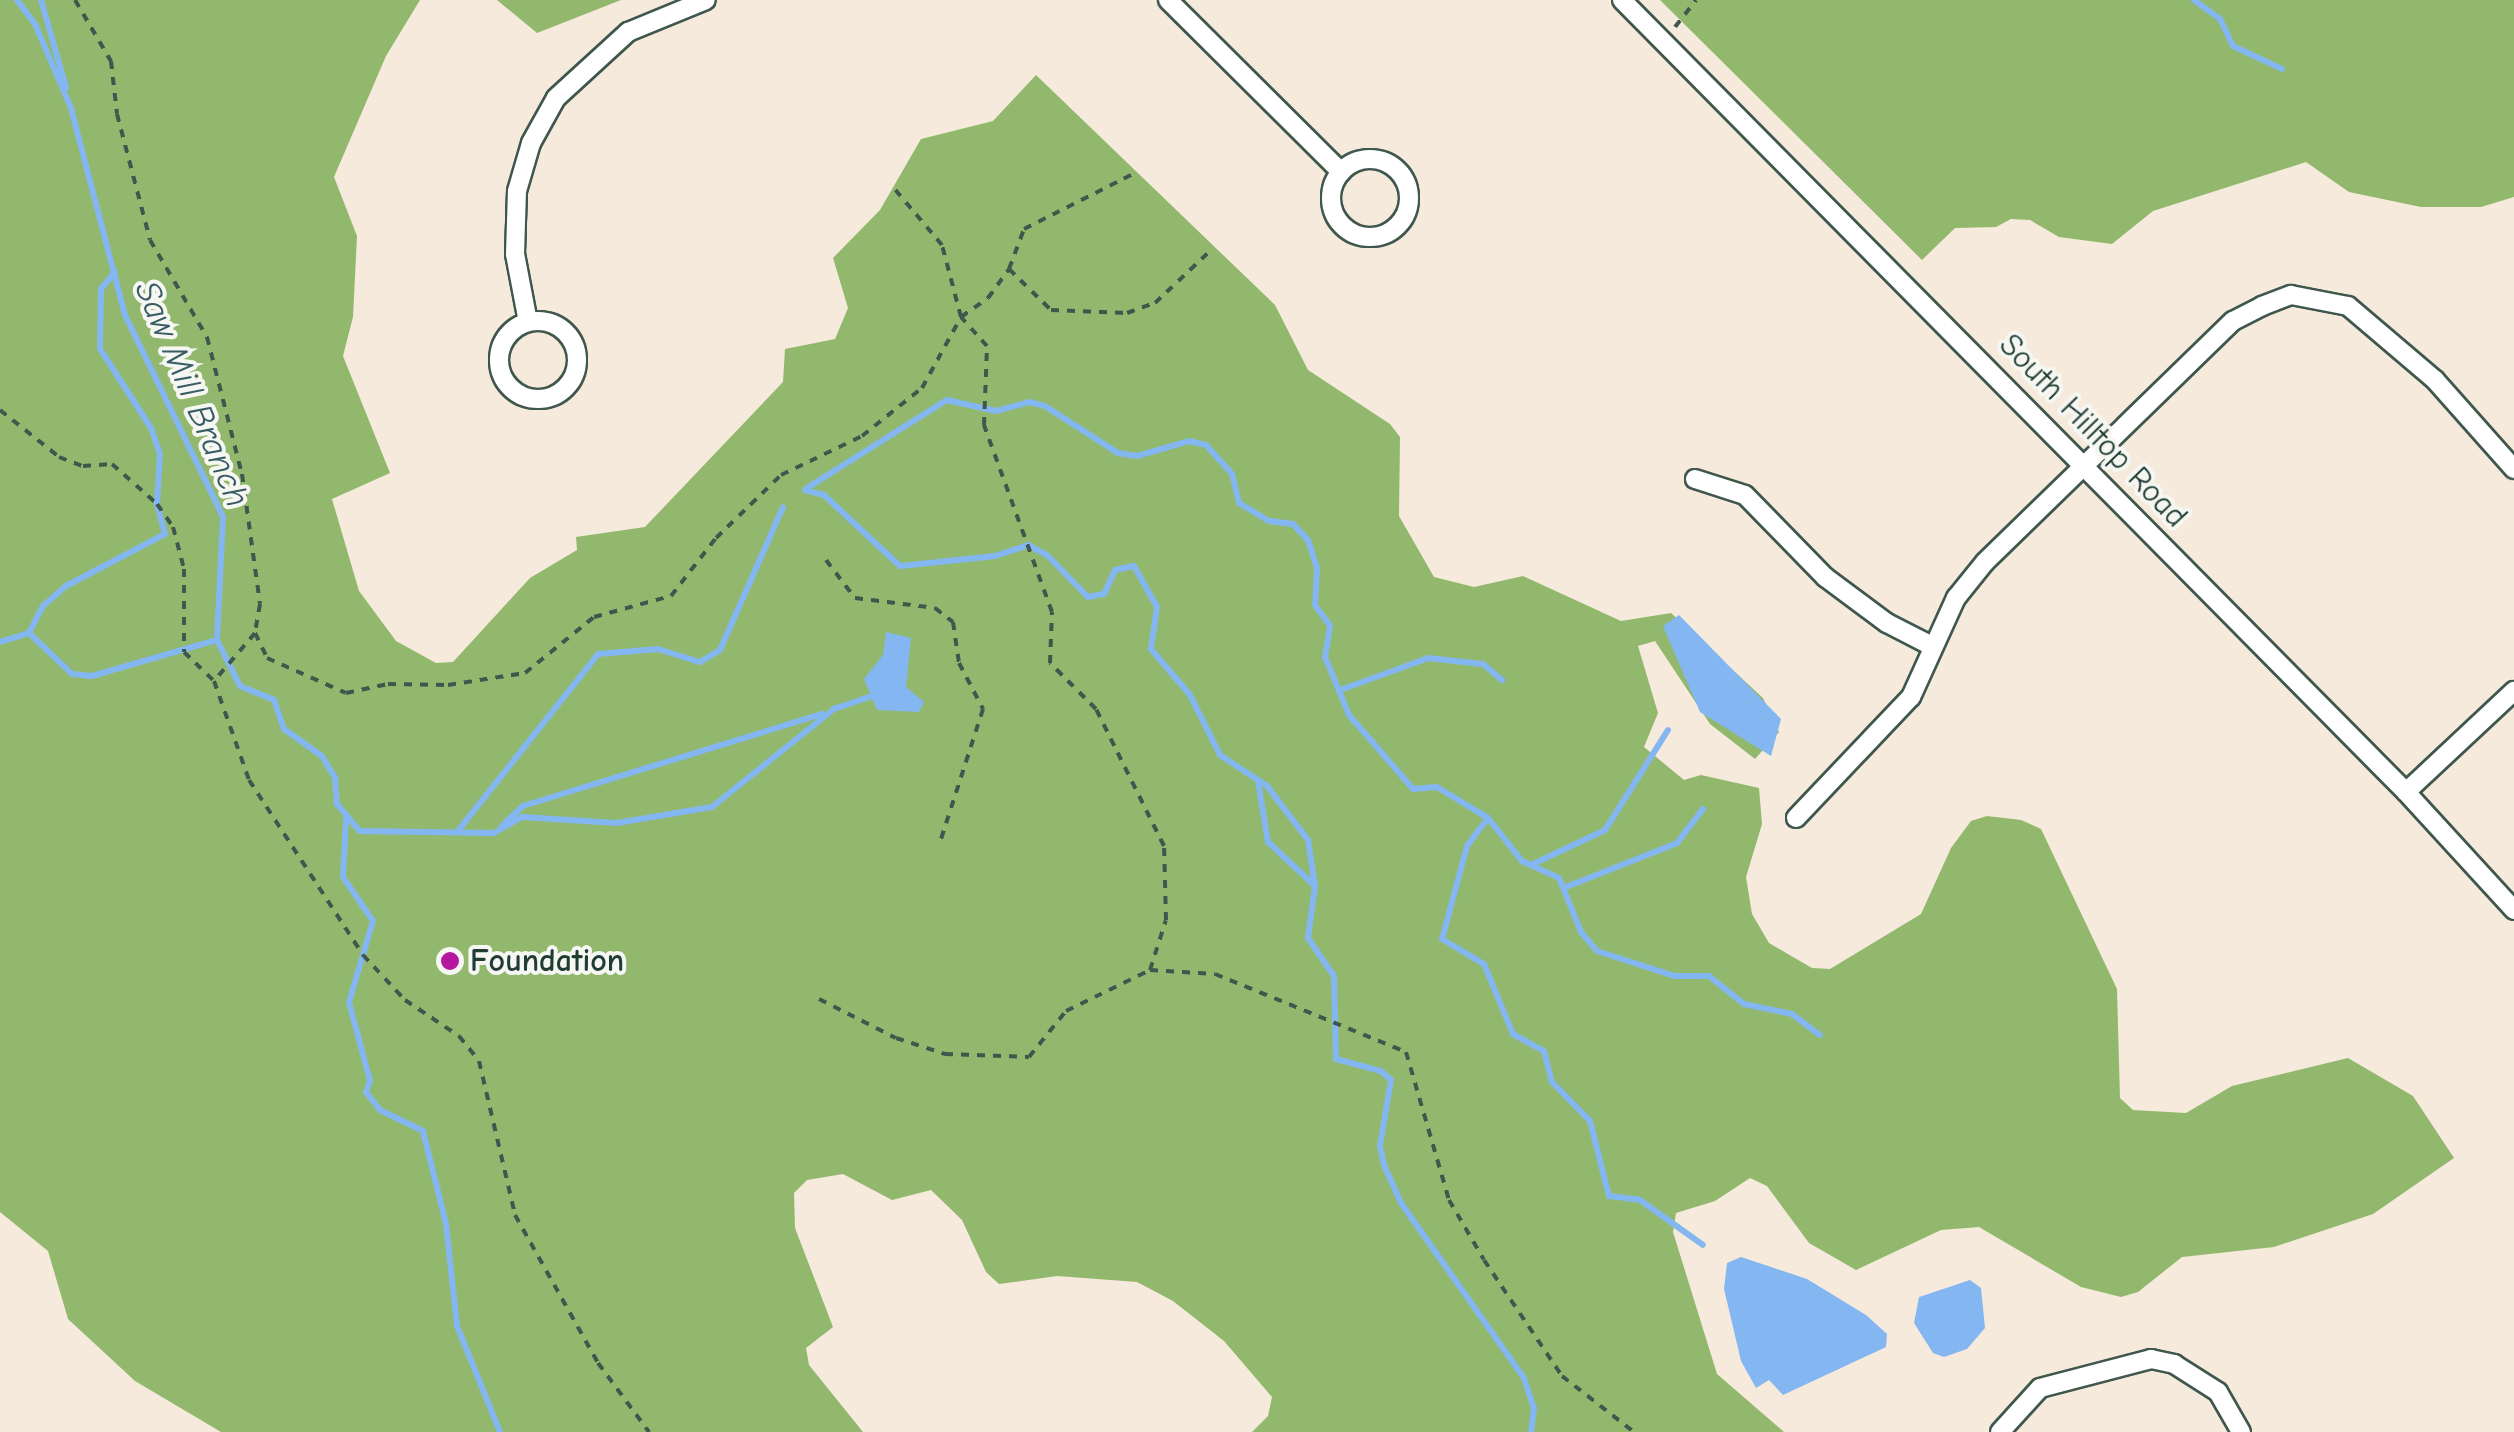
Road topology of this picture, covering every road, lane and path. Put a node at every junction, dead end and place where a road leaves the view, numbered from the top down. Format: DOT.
graph roads {
  1 [pos="74,0"];
  2 [pos="706,0"];
  3 [pos="1168,0"];
  4 [pos="1622,0"];
  5 [pos="1696,0"];
  6 [pos="1669,46"];
  7 [pos="1341,172"];
  8 [pos="1134,174"];
  9 [pos="893,187"];
  10 [pos="1211,250"];
  11 [pos="1009,269"];
  12 [pos="961,317"];
  13 [pos="528,322"];
  14 [pos="0,410"];
  15 [pos="2085,466"];
  16 [pos="2514,469"];
  17 [pos="1695,479"];
  18 [pos="826,560"];
  19 [pos="255,633"];
  20 [pos="1930,645"];
  21 [pos="214,681"];
  22 [pos="2514,692"];
  23 [pos="2406,792"];
  24 [pos="1796,818"];
  25 [pos="942,839"];
  26 [pos="2514,910"];
  27 [pos="1150,970"];
  28 [pos="818,999"];
  29 [pos="650,1432"];
  30 [pos="1634,1432"];
  31 [pos="2000,1432"];
  32 [pos="2241,1432"];
  1 -- 19 [label="path"];
  2 -- 13 [label="street"];
  3 -- 7 [label="street"];
  4 -- 6 [label="street, South Hilltop Road"];
  5 -- 6 [label="path"];
  6 -- 15 [label="street, South Hilltop Road"];
  7 -- 7 [label="street"];
  8 -- 11 [label="path"];
  9 -- 12 [label="path"];
  10 -- 11 [label="path"];
  11 -- 12 [label="path"];
  12 -- 19 [label="path"];
  12 -- 27 [label="path"];
  13 -- 13 [label="street"];
  14 -- 21 [label="path"];
  15 -- 16 [label="street"];
  15 -- 20 [label="street"];
  15 -- 23 [label="street, South Hilltop Road"];
  17 -- 20 [label="street"];
  18 -- 25 [label="path"];
  19 -- 21 [label="path"];
  20 -- 24 [label="street"];
  21 -- 29 [label="path"];
  22 -- 23 [label="street"];
  23 -- 26 [label="street, South Hilltop Road"];
  27 -- 28 [label="path"];
  27 -- 30 [label="path"];
  31 -- 32 [label="street"];
}
